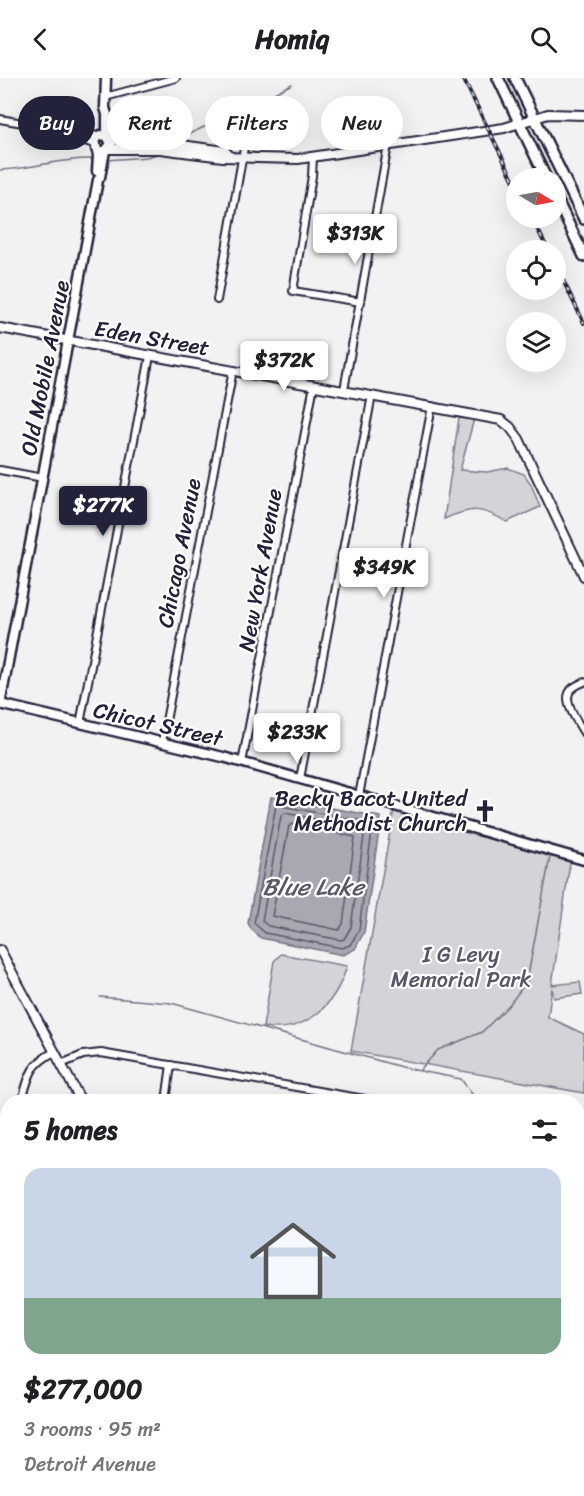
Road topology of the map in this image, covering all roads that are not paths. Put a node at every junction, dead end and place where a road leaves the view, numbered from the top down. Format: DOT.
graph roads {
  1 [pos="106,78"];
  2 [pos="176,78"];
  3 [pos="498,78"];
  4 [pos="515,78"];
  5 [pos="105,97"];
  6 [pos="584,115"];
  7 [pos="534,117"];
  8 [pos="0,118"];
  9 [pos="519,123"];
  10 [pos="102,142"];
  11 [pos="403,143"];
  12 [pos="244,150"];
  13 [pos="357,150"];
  14 [pos="387,150"];
  15 [pos="313,157"];
  16 [pos="243,158"];
  17 [pos="541,168"];
  18 [pos="566,219"];
  19 [pos="584,219"];
  20 [pos="584,256"];
  21 [pos="217,300"];
  22 [pos="361,302"];
  23 [pos="0,328"];
  24 [pos="68,340"];
  25 [pos="150,356"];
  26 [pos="233,370"];
  27 [pos="314,385"];
  28 [pos="344,390"];
  29 [pos="372,395"];
  30 [pos="432,406"];
  31 [pos="0,470"];
  32 [pos="42,478"];
  33 [pos="584,576"];
  34 [pos="584,682"];
  35 [pos="0,704"];
  36 [pos="80,724"];
  37 [pos="584,733"];
  38 [pos="162,742"];
  39 [pos="242,763"];
  40 [pos="300,779"];
  41 [pos="359,796"];
  42 [pos="584,860"];
  43 [pos="0,950"];
  44 [pos="54,1052"];
  45 [pos="61,1064"];
  46 [pos="171,1065"];
  47 [pos="24,1094"];
  48 [pos="77,1094"];
  49 [pos="167,1094"];
  50 [pos="336,1094"];
  1 -- 5 [label="main road, Old Mobile Avenue"];
  2 -- 5 [label="street"];
  3 -- 9 [label="main road"];
  4 -- 7 [label="main road"];
  5 -- 10 [label="main road, Old Mobile Avenue"];
  6 -- 7 [label="street"];
  7 -- 9 [label="street"];
  7 -- 19 [label="main road"];
  8 -- 10 [label="street"];
  9 -- 11 [label="street"];
  9 -- 17 [label="main road"];
  10 -- 16 [label="street"];
  10 -- 24 [label="main road, Old Mobile Avenue"];
  12 -- 16 [label="street"];
  13 -- 15 [label="street"];
  14 -- 22 [label="street"];
  15 -- 16 [label="street"];
  15 -- 22 [label="street"];
  16 -- 21 [label="street"];
  18 -- 20 [label="main road"];
  22 -- 28 [label="street"];
  23 -- 24 [label="street, Eden Street"];
  24 -- 25 [label="street, Eden Street"];
  24 -- 32 [label="main road, Old Mobile Avenue"];
  25 -- 26 [label="street, Eden Street"];
  25 -- 36 [label="street"];
  26 -- 27 [label="street, Eden Street"];
  26 -- 38 [label="street, Chicago Avenue"];
  27 -- 28 [label="street, Eden Street"];
  27 -- 39 [label="street, New York Avenue"];
  28 -- 29 [label="street, Eden Street"];
  29 -- 30 [label="street, Eden Street"];
  29 -- 40 [label="street"];
  30 -- 33 [label="street, Eden Street"];
  30 -- 41 [label="street"];
  31 -- 32 [label="street"];
  32 -- 35 [label="main road, Old Mobile Avenue"];
  34 -- 37 [label="street"];
  35 -- 36 [label="main road, Chicot Street"];
  36 -- 38 [label="main road, Chicot Street"];
  38 -- 39 [label="main road, Chicot Street"];
  39 -- 40 [label="main road, Chicot Street"];
  40 -- 41 [label="main road, Chicot Street"];
  41 -- 42 [label="main road, Chicot Street"];
  43 -- 44 [label="street"];
  44 -- 45 [label="street"];
  44 -- 47 [label="street"];
  45 -- 46 [label="street"];
  45 -- 48 [label="street"];
  46 -- 49 [label="street"];
  46 -- 50 [label="street"];
}
